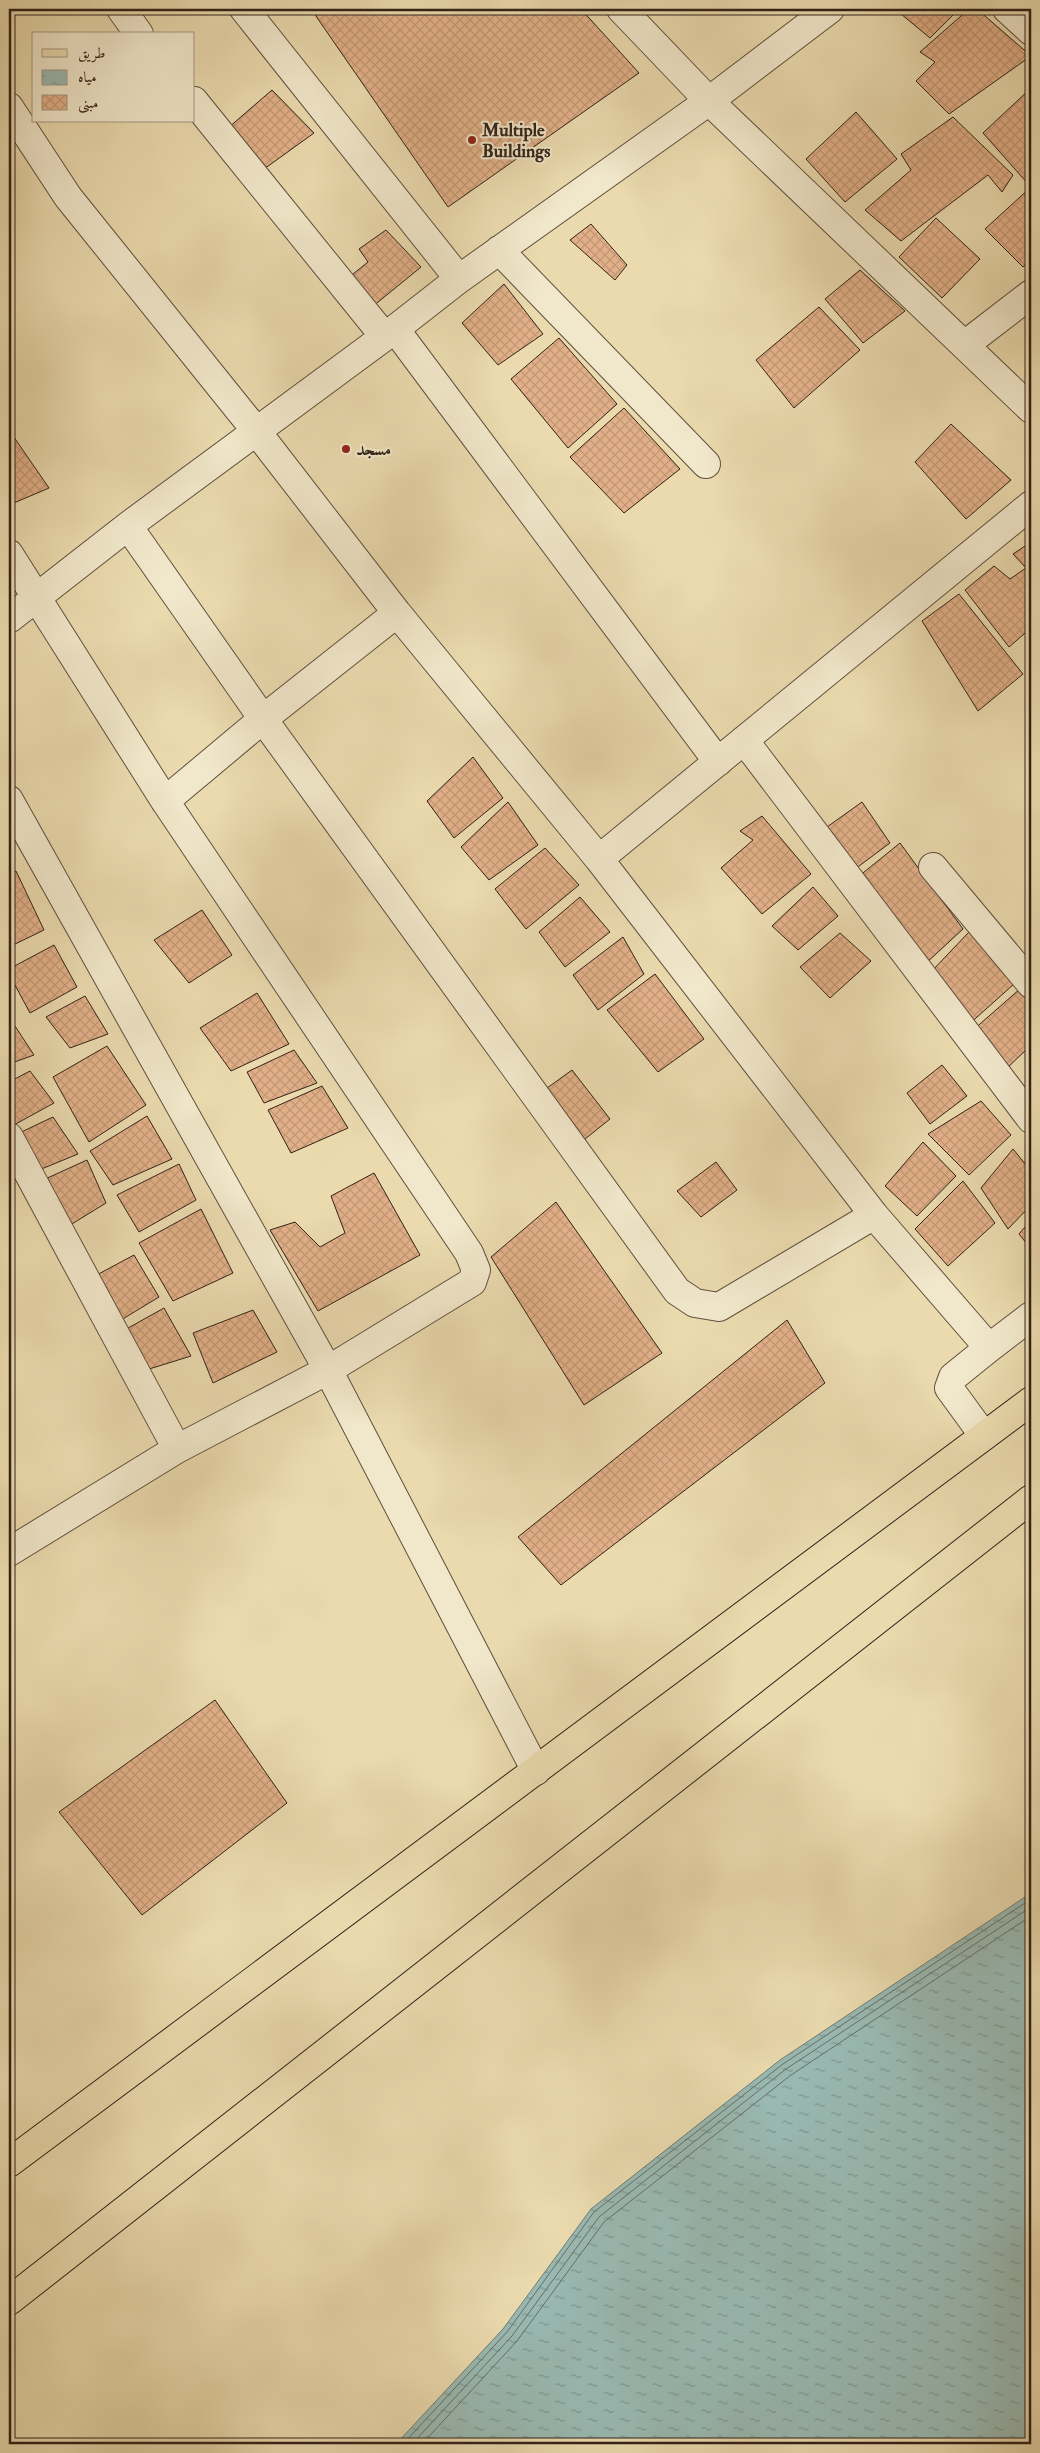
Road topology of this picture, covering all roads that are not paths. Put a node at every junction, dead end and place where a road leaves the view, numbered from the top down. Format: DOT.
graph roads {
  1 [pos="121,9"];
  2 [pos="244,9"];
  3 [pos="621,9"];
  4 [pos="830,9"];
  5 [pos="1007,9"];
  6 [pos="1031,31"];
  7 [pos="138,32"];
  8 [pos="709,100"];
  9 [pos="195,102"];
  10 [pos="9,107"];
  11 [pos="499,250"];
  12 [pos="459,279"];
  13 [pos="1031,294"];
  14 [pos="390,333"];
  15 [pos="966,344"];
  16 [pos="1031,408"];
  17 [pos="257,432"];
  18 [pos="706,464"];
  19 [pos="1031,505"];
  20 [pos="128,526"];
  21 [pos="9,554"];
  22 [pos="36,600"];
  23 [pos="397,613"];
  24 [pos="9,620"];
  25 [pos="263,719"];
  26 [pos="744,740"];
  27 [pos="718,762"];
  28 [pos="9,800"];
  29 [pos="165,801"];
  30 [pos="599,859"];
  31 [pos="932,868"];
  32 [pos="1031,984"];
  33 [pos="1031,1119"];
  34 [pos="9,1137"];
  35 [pos="874,1215"];
  36 [pos="1031,1316"];
  37 [pos="989,1348"];
  38 [pos="328,1370"];
  39 [pos="1031,1401"];
  40 [pos="984,1436"];
  41 [pos="176,1450"];
  42 [pos="1031,1500"];
  43 [pos="9,1552"];
  44 [pos="536,1771"];
  45 [pos="9,2163"];
  46 [pos="9,2301"];
  1 -- 7 [label="street"];
  2 -- 12 [label="street"];
  3 -- 8 [label="street"];
  4 -- 8 [label="street"];
  5 -- 6 [label="street"];
  8 -- 11 [label="street"];
  8 -- 15 [label="street"];
  9 -- 14 [label="street"];
  10 -- 17 [label="street"];
  11 -- 12 [label="street"];
  11 -- 18 [label="street"];
  12 -- 14 [label="street"];
  13 -- 15 [label="street"];
  14 -- 17 [label="street"];
  14 -- 27 [label="street"];
  15 -- 16 [label="street"];
  17 -- 20 [label="street"];
  17 -- 23 [label="street"];
  19 -- 26 [label="street"];
  20 -- 22 [label="street"];
  20 -- 25 [label="street"];
  21 -- 22 [label="street"];
  22 -- 24 [label="street"];
  22 -- 29 [label="street"];
  23 -- 25 [label="street"];
  23 -- 30 [label="street"];
  25 -- 29 [label="street"];
  25 -- 35 [label="street"];
  26 -- 27 [label="street"];
  26 -- 33 [label="street"];
  27 -- 30 [label="street"];
  28 -- 38 [label="street"];
  29 -- 38 [label="street"];
  30 -- 35 [label="street"];
  31 -- 32 [label="street"];
  34 -- 41 [label="street"];
  35 -- 37 [label="street"];
  36 -- 37 [label="street"];
  37 -- 40 [label="street"];
  38 -- 41 [label="street"];
  38 -- 44 [label="street"];
  39 -- 40 [label="main road"];
  40 -- 44 [label="main road"];
  41 -- 43 [label="street"];
  42 -- 46 [label="main road"];
  44 -- 45 [label="main road"];
}
